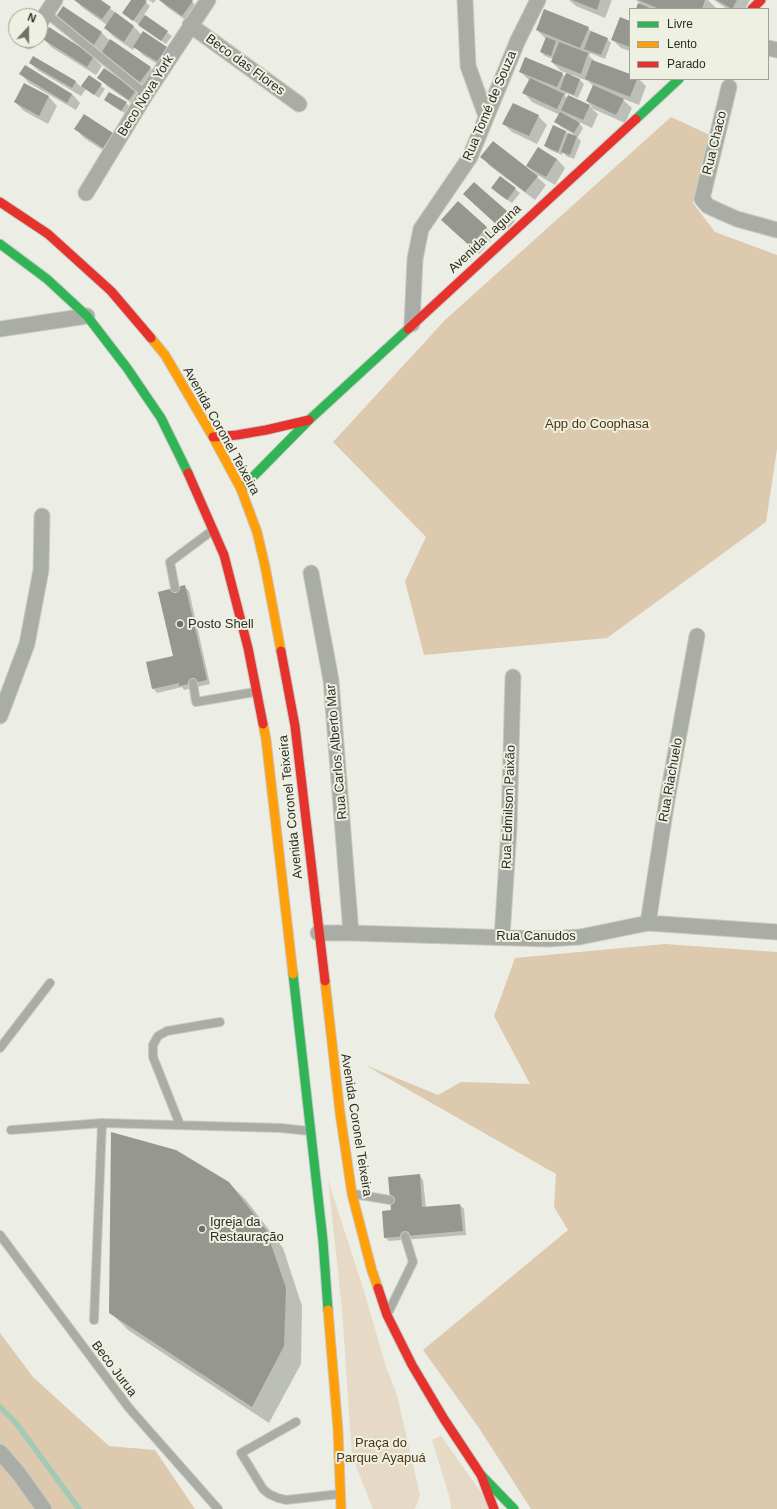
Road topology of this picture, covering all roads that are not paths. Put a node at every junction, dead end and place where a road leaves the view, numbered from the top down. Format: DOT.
graph roads {
  1 [pos="54,0"];
  2 [pos="208,0"];
  3 [pos="465,0"];
  4 [pos="538,0"];
  5 [pos="761,0"];
  6 [pos="753,8"];
  7 [pos="48,10"];
  8 [pos="48,22"];
  9 [pos="190,26"];
  10 [pos="678,80"];
  11 [pos="729,87"];
  12 [pos="146,94"];
  13 [pos="299,104"];
  14 [pos="486,116"];
  15 [pos="86,193"];
  16 [pos="0,202"];
  17 [pos="777,230"];
  18 [pos="0,244"];
  19 [pos="87,316"];
  20 [pos="412,324"];
  21 [pos="0,328"];
  22 [pos="309,420"];
  23 [pos="213,437"];
  24 [pos="241,489"];
  25 [pos="42,516"];
  26 [pos="213,529"];
  27 [pos="312,573"];
  28 [pos="175,588"];
  29 [pos="697,636"];
  30 [pos="513,677"];
  31 [pos="193,683"];
  32 [pos="256,692"];
  33 [pos="0,716"];
  34 [pos="648,923"];
  35 [pos="777,932"];
  36 [pos="318,933"];
  37 [pos="351,933"];
  38 [pos="502,937"];
  39 [pos="50,983"];
  40 [pos="220,1022"];
  41 [pos="0,1048"];
  42 [pos="102,1123"];
  43 [pos="180,1125"];
  44 [pos="11,1130"];
  45 [pos="312,1131"];
  46 [pos="352,1194"];
  47 [pos="390,1200"];
  48 [pos="0,1235"];
  49 [pos="404,1236"];
  50 [pos="387,1315"];
  51 [pos="94,1320"];
  52 [pos="296,1422"];
  53 [pos="0,1452"];
  54 [pos="0,1467"];
  55 [pos="19,1474"];
  56 [pos="481,1475"];
  57 [pos="341,1494"];
  58 [pos="44,1509"];
  59 [pos="218,1509"];
  60 [pos="341,1509"];
  61 [pos="494,1509"];
  62 [pos="514,1509"];
  1 -- 7 [label="street"];
  2 -- 9 [label="street, Beco Nova York"];
  3 -- 14 [label="street"];
  4 -- 14 [label="street, Rua Tomé de Souza"];
  5 -- 6 [label="main road"];
  8 -- 12 [label="lane"];
  9 -- 12 [label="street, Beco Nova York"];
  9 -- 13 [label="street, Beco das Flores"];
  10 -- 20 [label="main road, Avenida Laguna"];
  11 -- 17 [label="street, Rua Chaco"];
  12 -- 15 [label="street, Beco Nova York"];
  14 -- 20 [label="street, Rua Tomé de Souza"];
  16 -- 23 [label="main road, Avenida Coronel Teixeira"];
  18 -- 19 [label="main road, Avenida Coronel Teixeira"];
  19 -- 21 [label="street"];
  19 -- 26 [label="main road, Avenida Coronel Teixeira"];
  20 -- 22 [label="main road, Avenida Laguna"];
  22 -- 23 [label="main road, Avenida Laguna"];
  22 -- 24 [label="main road, Avenida Laguna"];
  23 -- 24 [label="main road, Avenida Coronel Teixeira"];
  24 -- 36 [label="main road, Avenida Coronel Teixeira"];
  25 -- 33 [label="street"];
  26 -- 28 [label="lane"];
  26 -- 32 [label="main road, Avenida Coronel Teixeira"];
  27 -- 37 [label="street, Rua Carlos Alberto Mar"];
  29 -- 34 [label="street, Rua Riachuelo"];
  30 -- 38 [label="street, Rua Edmilson Paixão"];
  31 -- 32 [label="lane"];
  32 -- 45 [label="main road, Avenida Coronel Teixeira"];
  34 -- 35 [label="street, Rua Canudos"];
  34 -- 38 [label="street, Rua Canudos"];
  36 -- 37 [label="street, Rua Canudos"];
  36 -- 46 [label="main road, Avenida Coronel Teixeira"];
  37 -- 38 [label="street, Rua Canudos"];
  39 -- 41 [label="lane"];
  40 -- 43 [label="lane"];
  42 -- 43 [label="lane"];
  42 -- 44 [label="lane"];
  42 -- 51 [label="lane"];
  43 -- 45 [label="lane"];
  45 -- 57 [label="main road, Avenida Coronel Teixeira"];
  46 -- 47 [label="lane"];
  46 -- 50 [label="main road, Avenida Coronel Teixeira"];
  48 -- 59 [label="lane, Beco Jurua"];
  49 -- 50 [label="lane"];
  50 -- 56 [label="main road, Avenida Coronel Teixeira"];
  52 -- 57 [label="lane"];
  53 -- 55 [label="street"];
  54 -- 55 [label="street"];
  55 -- 58 [label="street"];
  56 -- 61 [label="main road, Avenida Coronel Teixeira"];
  56 -- 62 [label="main road, Avenida Coronel Teixeira"];
  57 -- 60 [label="main road, Avenida Coronel Teixeira"];
}
